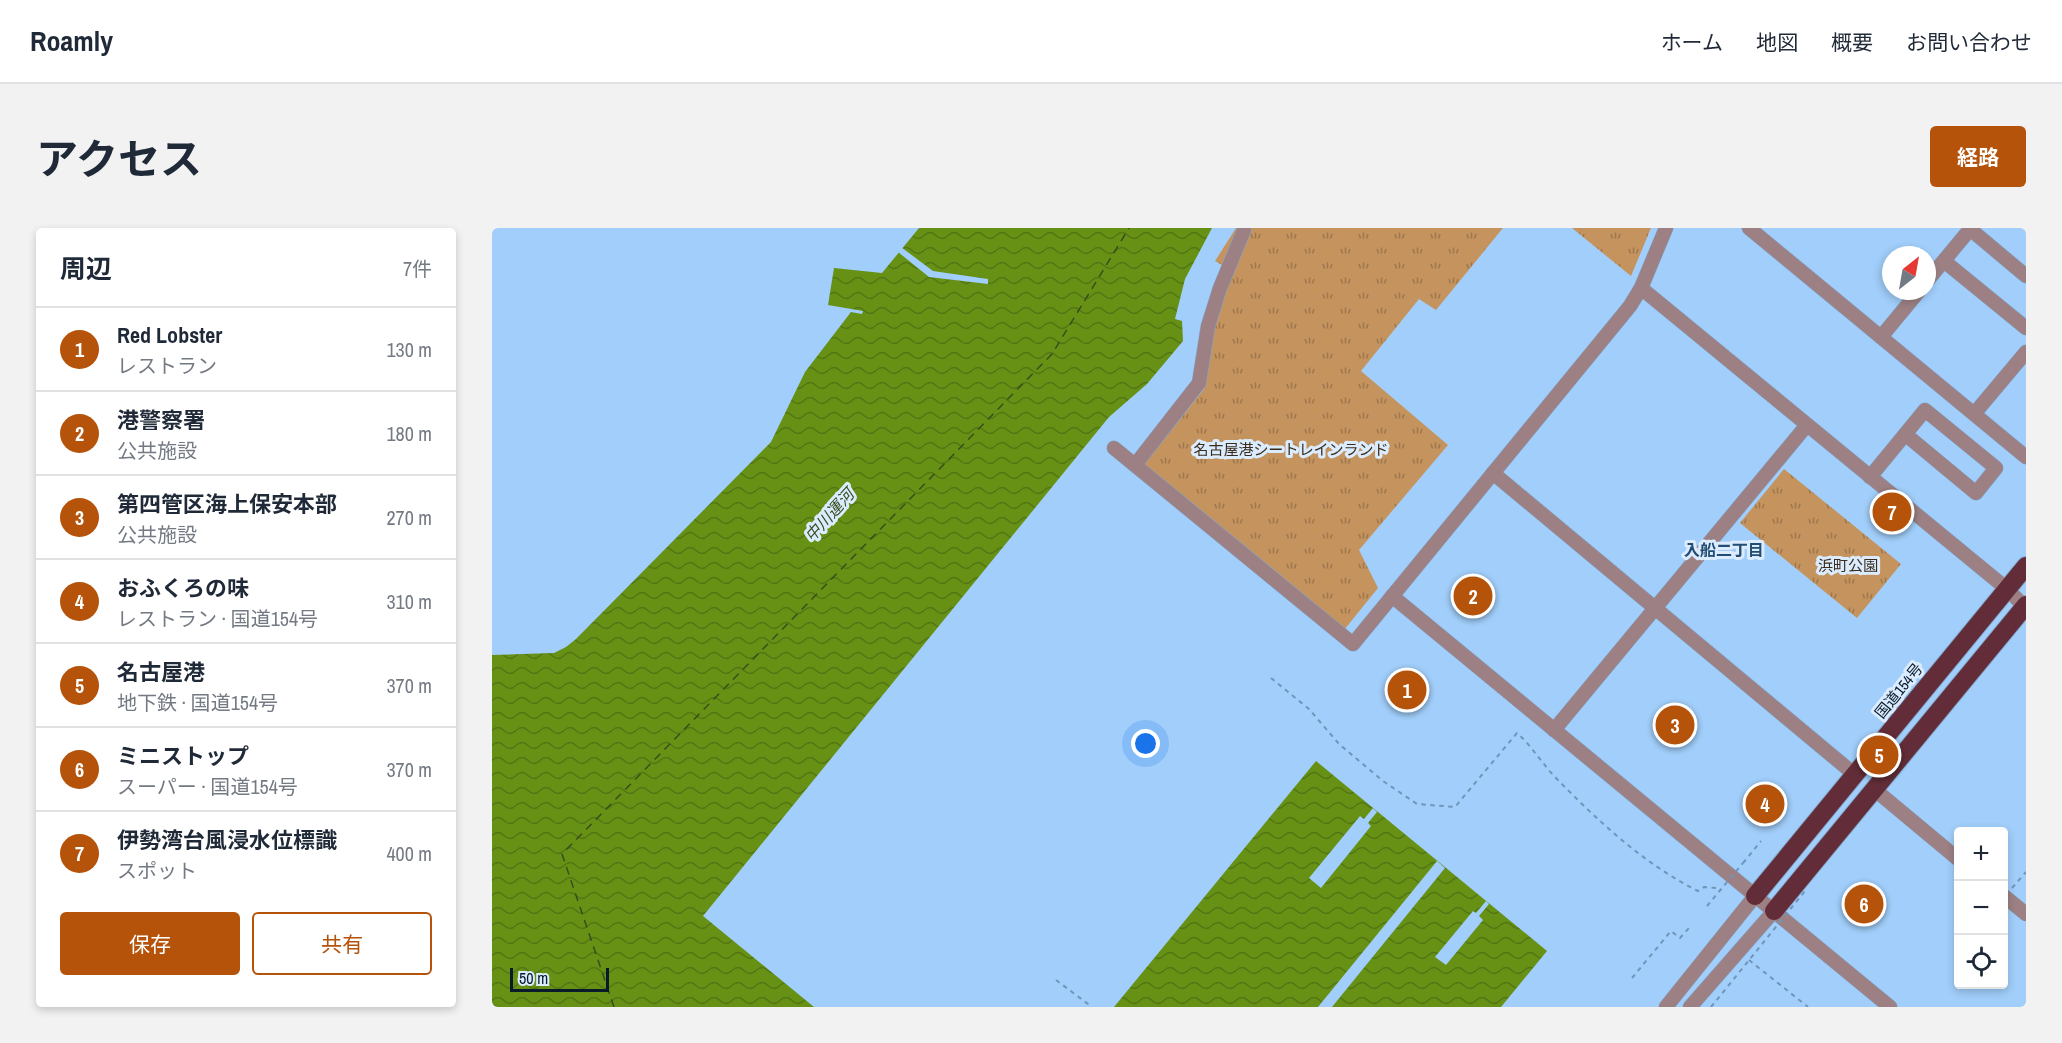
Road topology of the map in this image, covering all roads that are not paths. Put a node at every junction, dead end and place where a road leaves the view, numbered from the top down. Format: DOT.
graph roads {
  1 [pos="1666,228"];
  2 [pos="1749,228"];
  3 [pos="1971,229"];
  4 [pos="1244,230"];
  5 [pos="1944,261"];
  6 [pos="1936,270"];
  7 [pos="2026,276"];
  8 [pos="1641,288"];
  9 [pos="1912,300"];
  10 [pos="2026,328"];
  11 [pos="1881,337"];
  12 [pos="2026,352"];
  13 [pos="1974,414"];
  14 [pos="1807,425"];
  15 [pos="1905,434"];
  16 [pos="1114,448"];
  17 [pos="2026,457"];
  18 [pos="1135,465"];
  19 [pos="1493,472"];
  20 [pos="1870,477"];
  21 [pos="2026,566"];
  22 [pos="2007,590"];
  23 [pos="1392,596"];
  24 [pos="2026,607"];
  25 [pos="1655,608"];
  26 [pos="1554,730"];
  27 [pos="1854,774"];
  28 [pos="1874,789"];
  29 [pos="1954,855"];
  30 [pos="1755,896"];
  31 [pos="2008,899"];
  32 [pos="1774,911"];
  33 [pos="2026,914"];
  34 [pos="1666,1007"];
  35 [pos="1690,1007"];
  36 [pos="1890,1007"];
  1 -- 8 [label="street"];
  2 -- 11 [label="street"];
  3 -- 5 [label="street"];
  3 -- 7 [label="street"];
  4 -- 18 [label="street"];
  5 -- 6 [label="street"];
  5 -- 10 [label="street"];
  8 -- 14 [label="street"];
  8 -- 19 [label="street"];
  9 -- 11 [label="street"];
  11 -- 13 [label="street"];
  12 -- 13 [label="street"];
  13 -- 17 [label="street"];
  14 -- 20 [label="street"];
  14 -- 25 [label="street"];
  15 -- 15 [label="street"];
  15 -- 20 [label="street"];
  16 -- 18 [label="street"];
  18 -- 23 [label="street"];
  19 -- 23 [label="street"];
  19 -- 25 [label="street"];
  20 -- 22 [label="street"];
  21 -- 22 [label="highway, 国道154号"];
  22 -- 24 [label="street"];
  22 -- 27 [label="highway, 国道154号"];
  23 -- 26 [label="street"];
  24 -- 28 [label="highway"];
  25 -- 26 [label="street"];
  25 -- 27 [label="street"];
  26 -- 30 [label="street"];
  27 -- 30 [label="highway, 国道154号"];
  28 -- 29 [label="street"];
  28 -- 32 [label="highway"];
  30 -- 32 [label="street"];
  30 -- 34 [label="street"];
  31 -- 33 [label="street"];
  32 -- 35 [label="street"];
  32 -- 36 [label="street"];
}
